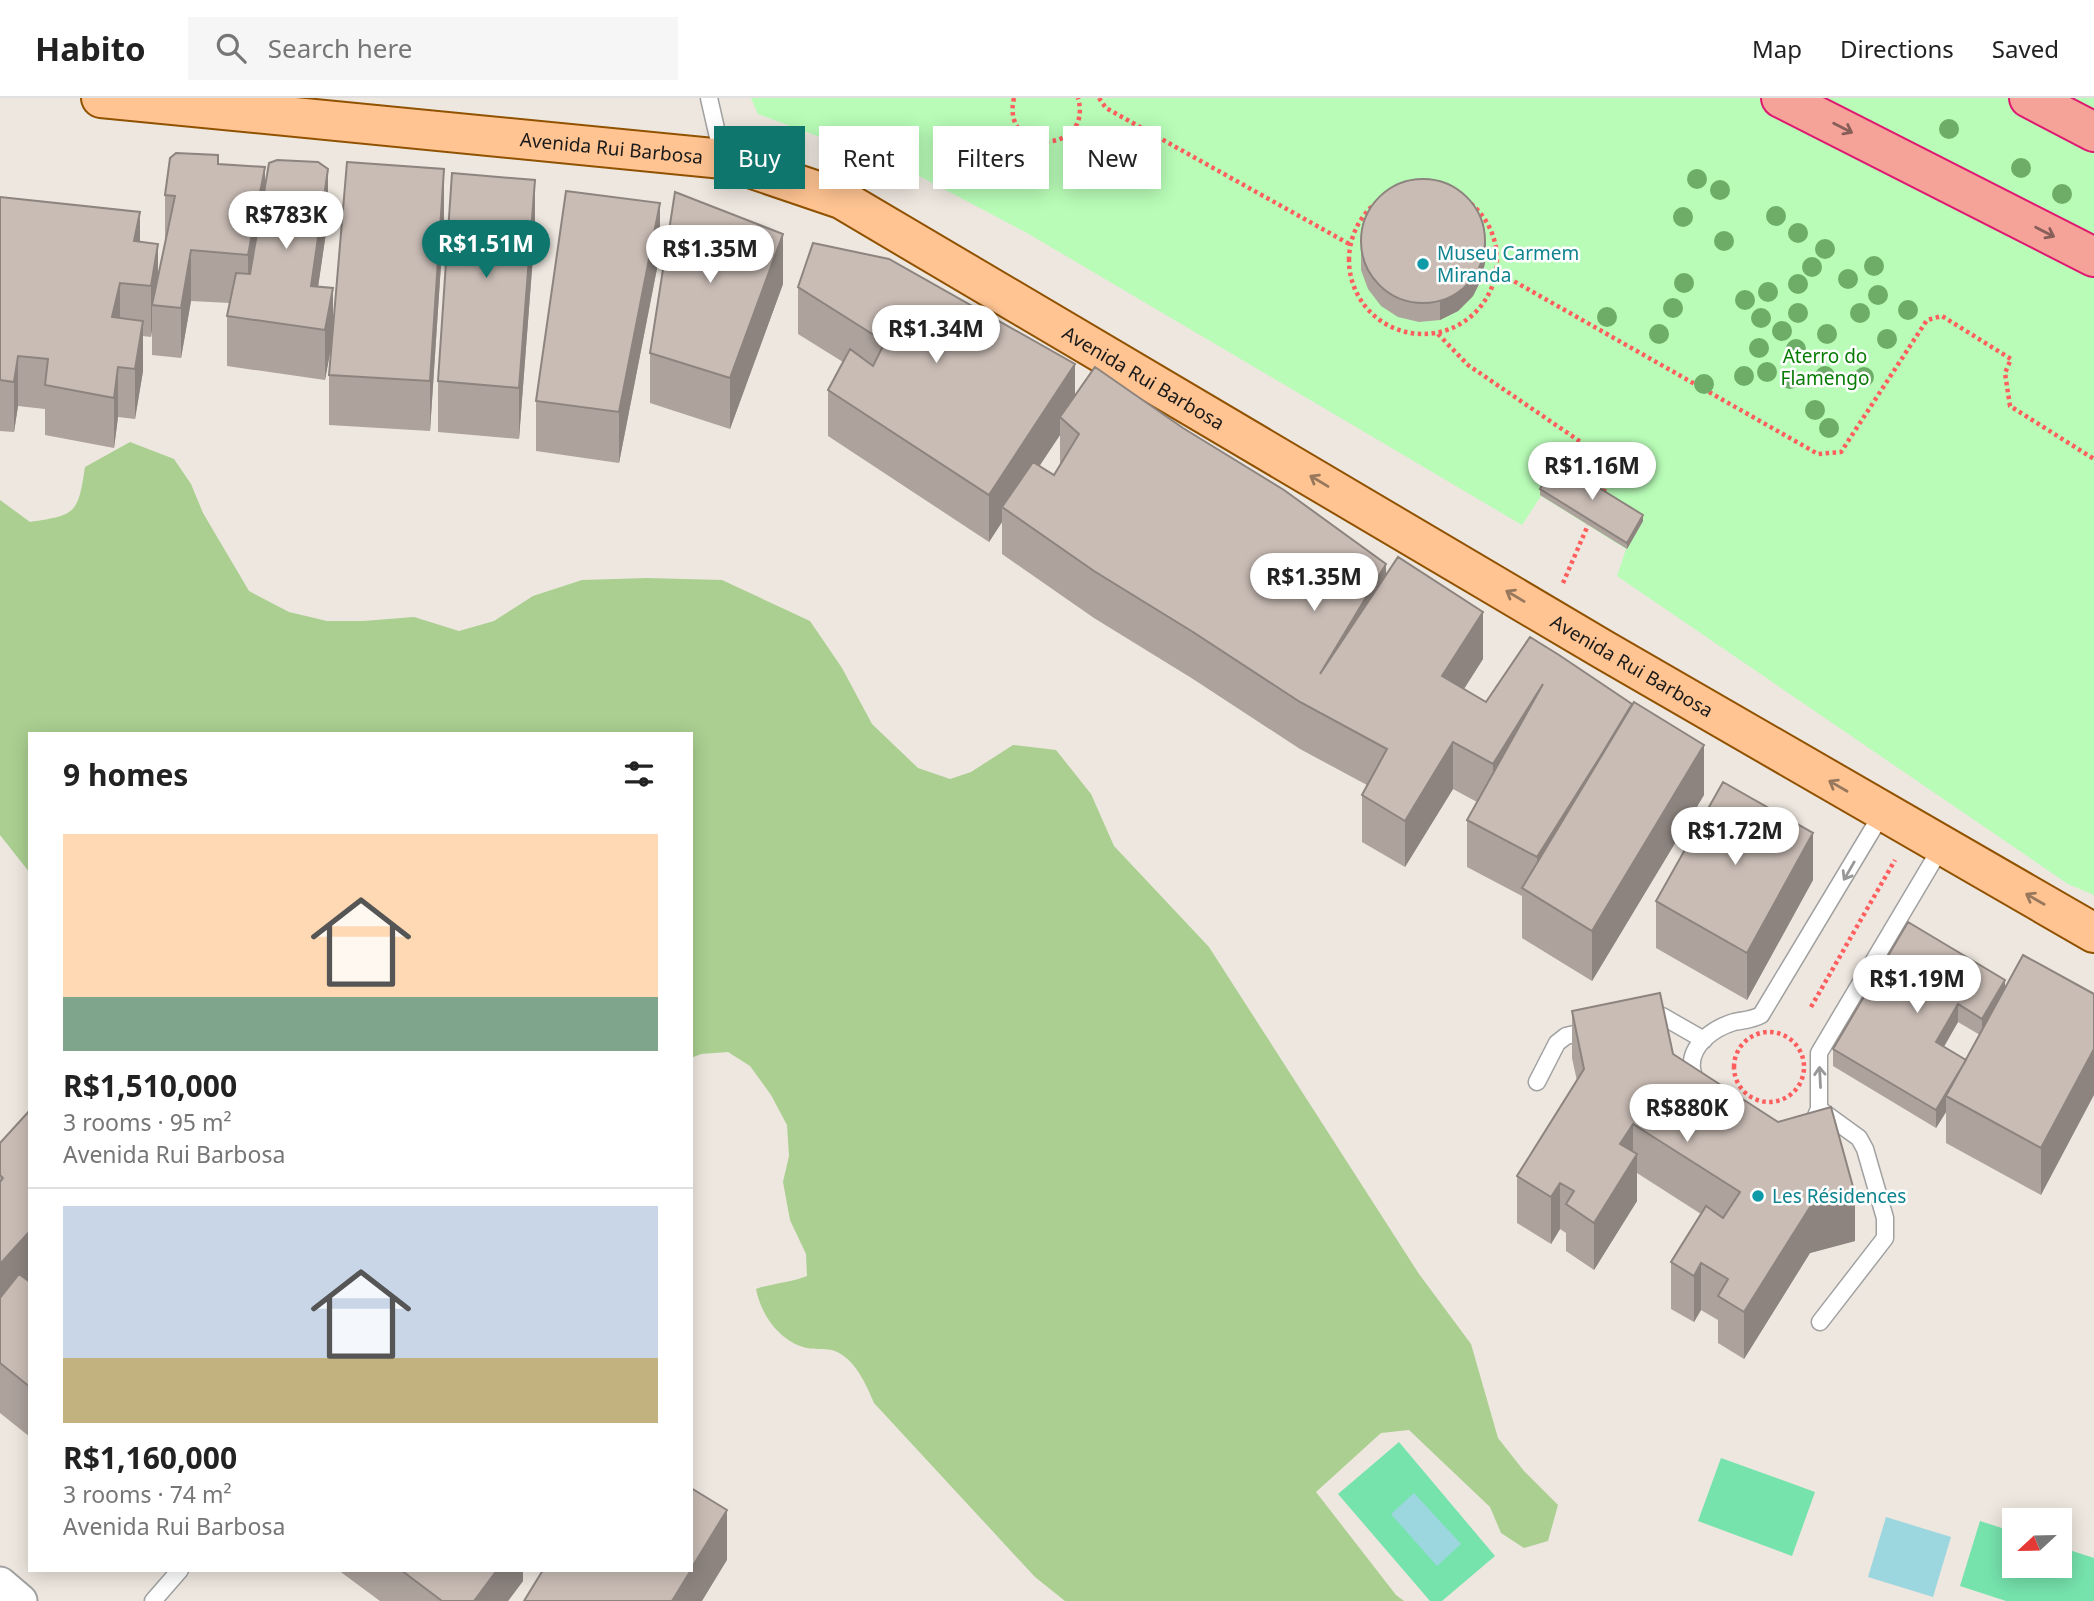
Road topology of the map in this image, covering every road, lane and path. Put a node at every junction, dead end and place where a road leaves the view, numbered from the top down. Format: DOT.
graph roads {
  1 [pos="101,98"];
  2 [pos="709,98"];
  3 [pos="1014,98"];
  4 [pos="1078,98"];
  5 [pos="1099,98"];
  6 [pos="1781,98"];
  7 [pos="2029,98"];
  8 [pos="715,126"];
  9 [pos="2094,132"];
  10 [pos="714,158"];
  11 [pos="805,187"];
  12 [pos="1351,245"];
  13 [pos="2094,257"];
  14 [pos="1496,271"];
  15 [pos="1438,334"];
  16 [pos="2094,459"];
  17 [pos="1603,496"];
  18 [pos="1588,525"];
  19 [pos="1549,617"];
  20 [pos="1912,829"];
  21 [pos="2094,933"];
  22 [pos="1805,1017"];
  23 [pos="1626,1020"];
  24 [pos="1601,1027"];
  25 [pos="1798,1028"];
  26 [pos="1704,1040"];
  27 [pos="1792,1040"];
  28 [pos="1537,1082"];
  29 [pos="1704,1095"];
  30 [pos="1819,1109"];
  31 [pos="1794,1142"];
  32 [pos="1820,1322"];
  33 [pos="178,1572"];
  34 [pos="0,1584"];
  35 [pos="20,1601"];
  36 [pos="153,1601"];
  1 -- 10 [label="main road, Avenida Rui Barbosa"];
  2 -- 8 [label="lane"];
  3 -- 4 [label="path"];
  5 -- 12 [label="path"];
  6 -- 13 [label="highway, one-way"];
  7 -- 9 [label="highway"];
  19 -- 11 [label="main road, Avenida Rui Barbosa, one-way"];
  12 -- 14 [label="path"];
  12 -- 15 [label="path"];
  14 -- 15 [label="path"];
  14 -- 16 [label="path"];
  15 -- 17 [label="path"];
  18 -- 19 [label="path"];
  20 -- 19 [label="main road, Avenida Rui Barbosa, one-way"];
  21 -- 20 [label="main road, Avenida Rui Barbosa, one-way"];
  20 -- 22 [label="path"];
  20 -- 26 [label="lane, one-way"];
  30 -- 20 [label="lane, one-way"];
  23 -- 26 [label="lane"];
  24 -- 28 [label="lane"];
  25 -- 27 [label="path"];
  26 -- 29 [label="lane"];
  27 -- 27 [label="path"];
  30 -- 31 [label="lane"];
  30 -- 32 [label="lane"];
  33 -- 36 [label="lane"];
  34 -- 35 [label="street"];
}
